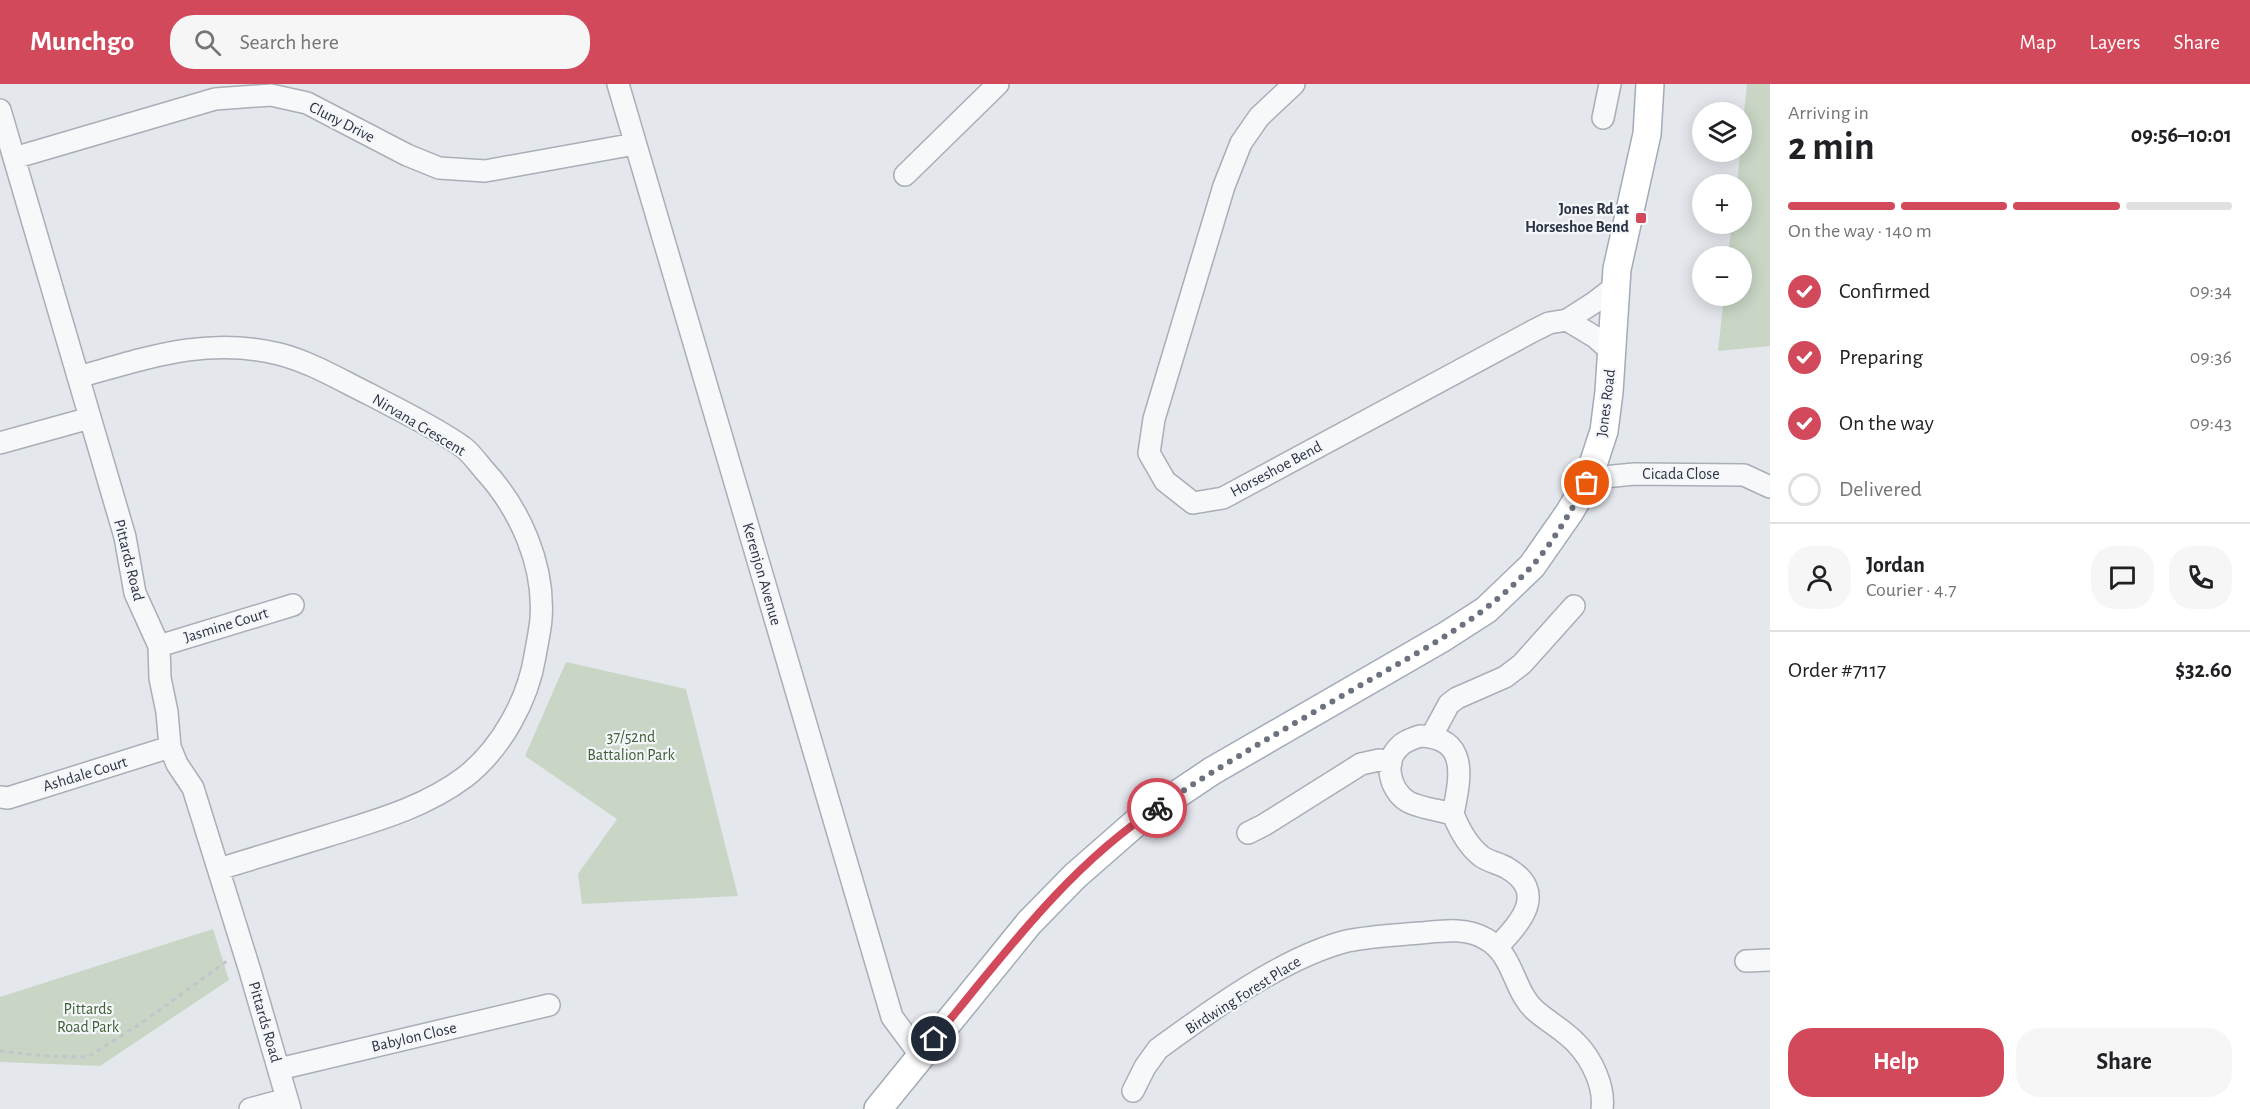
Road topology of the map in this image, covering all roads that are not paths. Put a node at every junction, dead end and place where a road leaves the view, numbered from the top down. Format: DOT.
graph roads {
  1 [pos="618,84"];
  2 [pos="998,84"];
  3 [pos="1294,84"];
  4 [pos="1610,84"];
  5 [pos="1650,84"];
  6 [pos="0,110"];
  7 [pos="1603,117"];
  8 [pos="635,144"];
  9 [pos="14,158"];
  10 [pos="905,175"];
  11 [pos="1617,285"];
  12 [pos="1567,320"];
  13 [pos="1612,352"];
  14 [pos="78,377"];
  15 [pos="90,418"];
  16 [pos="0,443"];
  17 [pos="1600,446"];
  18 [pos="1634,474"];
  19 [pos="1587,483"];
  20 [pos="1770,487"];
  21 [pos="292,605"];
  22 [pos="1574,606"];
  23 [pos="159,646"];
  24 [pos="1431,737"];
  25 [pos="170,747"];
  26 [pos="1390,763"];
  27 [pos="0,797"];
  28 [pos="1453,814"];
  29 [pos="1248,833"];
  30 [pos="219,869"];
  31 [pos="1497,947"];
  32 [pos="1770,960"];
  33 [pos="1746,961"];
  34 [pos="549,1005"];
  35 [pos="921,1056"];
  36 [pos="279,1069"];
  37 [pos="1133,1091"];
  38 [pos="289,1104"];
  39 [pos="250,1109"];
  40 [pos="878,1109"];
  41 [pos="1602,1109"];
  1 -- 8 [label="street, Kerenjon Avenue"];
  2 -- 10 [label="street"];
  3 -- 12 [label="street, Horseshoe Bend"];
  4 -- 7 [label="street"];
  5 -- 11 [label="main road, Jones Road"];
  6 -- 9 [label="street, Pittards Road"];
  8 -- 9 [label="street, Cluny Drive"];
  8 -- 35 [label="street, Kerenjon Avenue"];
  9 -- 14 [label="street, Pittards Road"];
  11 -- 12 [label="street, Horseshoe Bend"];
  11 -- 13 [label="main road, Jones Road"];
  12 -- 13 [label="street"];
  13 -- 17 [label="main road, Jones Road"];
  14 -- 15 [label="street, Pittards Road"];
  14 -- 30 [label="street, Nirvana Crescent"];
  15 -- 16 [label="street"];
  15 -- 23 [label="street, Pittards Road"];
  17 -- 18 [label="street, Cicada Close"];
  17 -- 19 [label="main road, Jones Road"];
  18 -- 19 [label="street"];
  18 -- 20 [label="street, Cicada Close"];
  19 -- 35 [label="main road, Jones Road"];
  21 -- 23 [label="street, Jasmine Court"];
  22 -- 24 [label="street"];
  23 -- 25 [label="street, Pittards Road"];
  24 -- 26 [label="street"];
  24 -- 28 [label="street"];
  25 -- 27 [label="street, Ashdale Court"];
  25 -- 30 [label="street, Pittards Road"];
  26 -- 28 [label="street"];
  26 -- 29 [label="street"];
  28 -- 31 [label="street"];
  30 -- 36 [label="street, Pittards Road"];
  31 -- 37 [label="street, Birdwing Forest Place"];
  31 -- 41 [label="street"];
  32 -- 33 [label="street"];
  34 -- 36 [label="street, Babylon Close"];
  35 -- 40 [label="main road, Jones Road"];
  36 -- 38 [label="street, Pittards Road"];
  38 -- 39 [label="street"];
}
